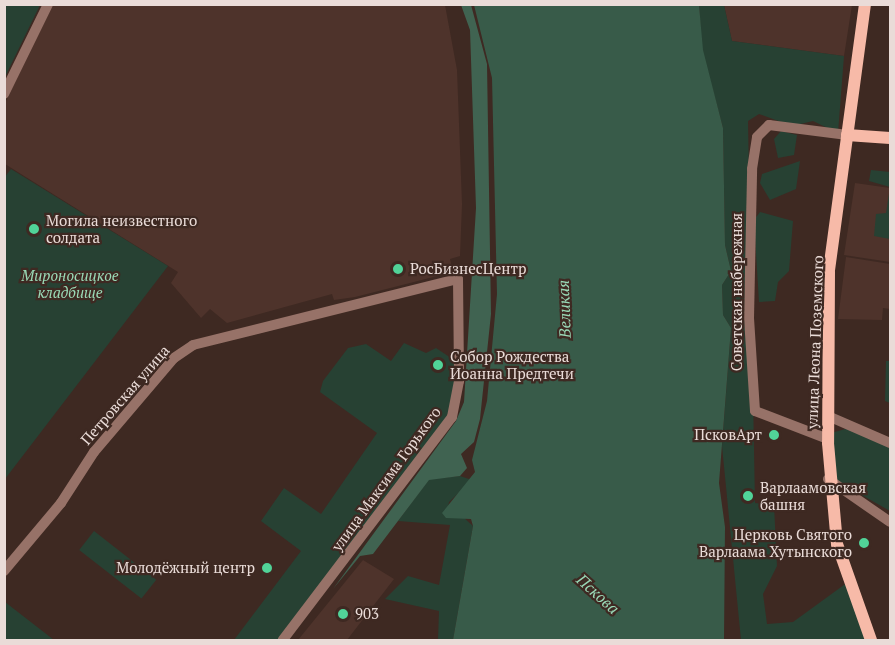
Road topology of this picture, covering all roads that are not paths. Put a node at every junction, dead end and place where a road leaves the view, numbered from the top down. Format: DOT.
graph roads {
  1 [pos="48,4"];
  2 [pos="866,4"];
  3 [pos="4,94"];
  4 [pos="847,135"];
  5 [pos="891,138"];
  6 [pos="458,279"];
  7 [pos="828,416"];
  8 [pos="828,439"];
  9 [pos="891,443"];
  10 [pos="828,479"];
  11 [pos="891,522"];
  12 [pos="4,571"];
  13 [pos="283,640"];
  14 [pos="871,640"];
  1 -- 3 [label="street"];
  2 -- 4 [label="main road, улица Леона Поземского"];
  4 -- 5 [label="main road"];
  4 -- 7 [label="main road, улица Леона Поземского"];
  4 -- 8 [label="street, Советская набережная"];
  6 -- 12 [label="street, Петровская улица"];
  6 -- 13 [label="street, улица Максима Горького"];
  7 -- 8 [label="main road, улица Леона Поземского"];
  7 -- 9 [label="street"];
  8 -- 10 [label="main road, улица Леона Поземского"];
  10 -- 11 [label="street"];
  10 -- 14 [label="main road, улица Леона Поземского"];
}
